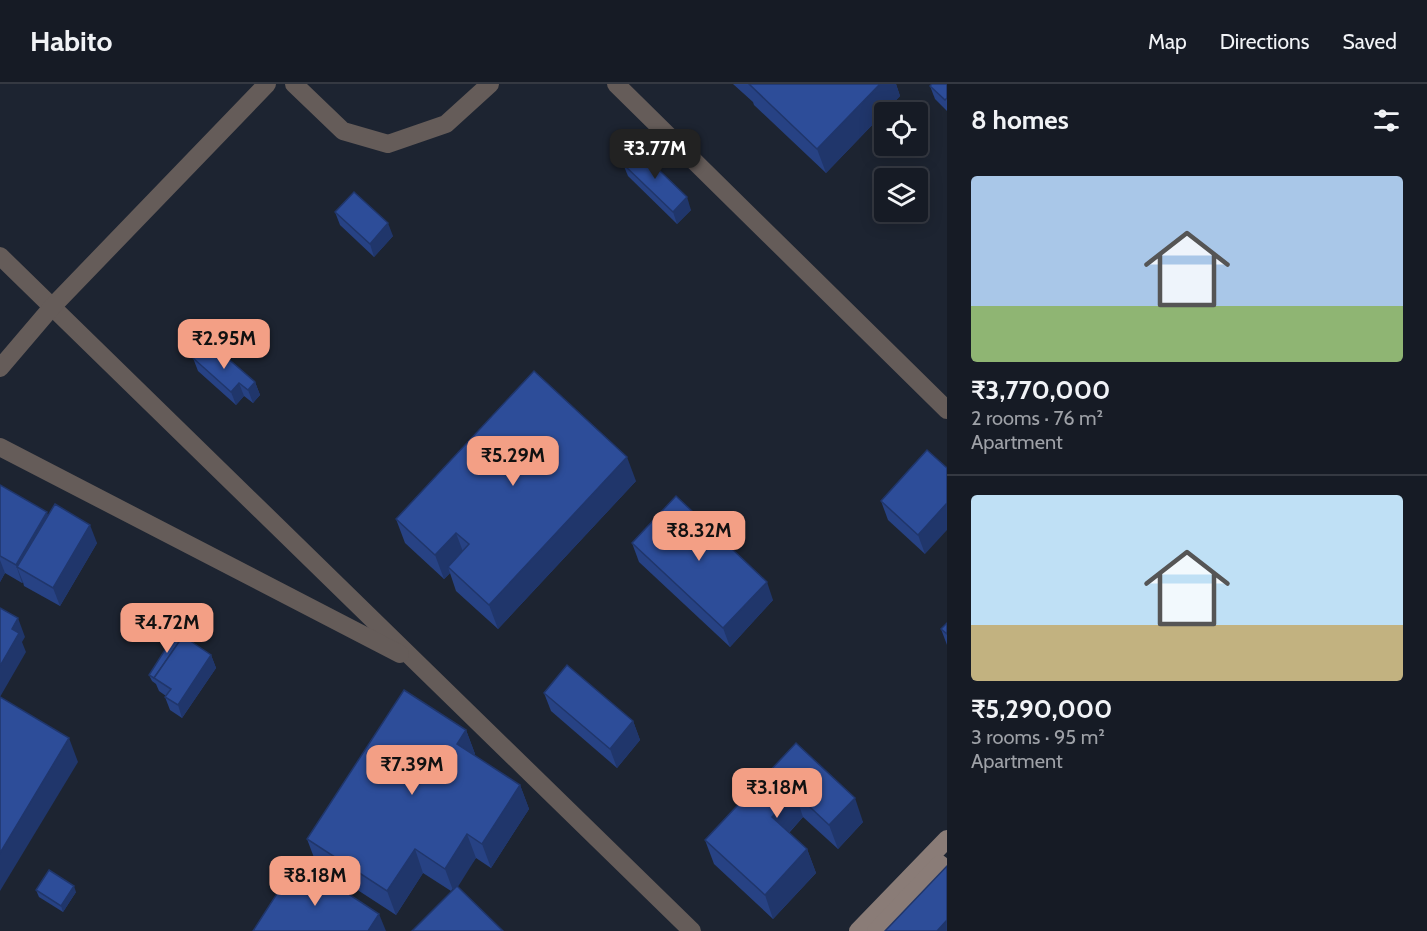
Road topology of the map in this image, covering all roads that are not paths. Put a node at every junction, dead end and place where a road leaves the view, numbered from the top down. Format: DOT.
graph roads {
  1 [pos="267,84"];
  2 [pos="294,84"];
  3 [pos="490,84"];
  4 [pos="616,84"];
  5 [pos="0,256"];
  6 [pos="52,307"];
  7 [pos="0,368"];
  8 [pos="947,410"];
  9 [pos="0,447"];
  10 [pos="418,663"];
  11 [pos="947,838"];
  12 [pos="947,856"];
  13 [pos="692,931"];
  14 [pos="858,931"];
  15 [pos="876,931"];
  1 -- 6 [label="street"];
  2 -- 3 [label="street"];
  4 -- 8 [label="street"];
  5 -- 6 [label="street"];
  6 -- 7 [label="street"];
  6 -- 10 [label="street"];
  9 -- 10 [label="street"];
  10 -- 13 [label="street"];
  11 -- 14 [label="street"];
  12 -- 15 [label="street"];
}
